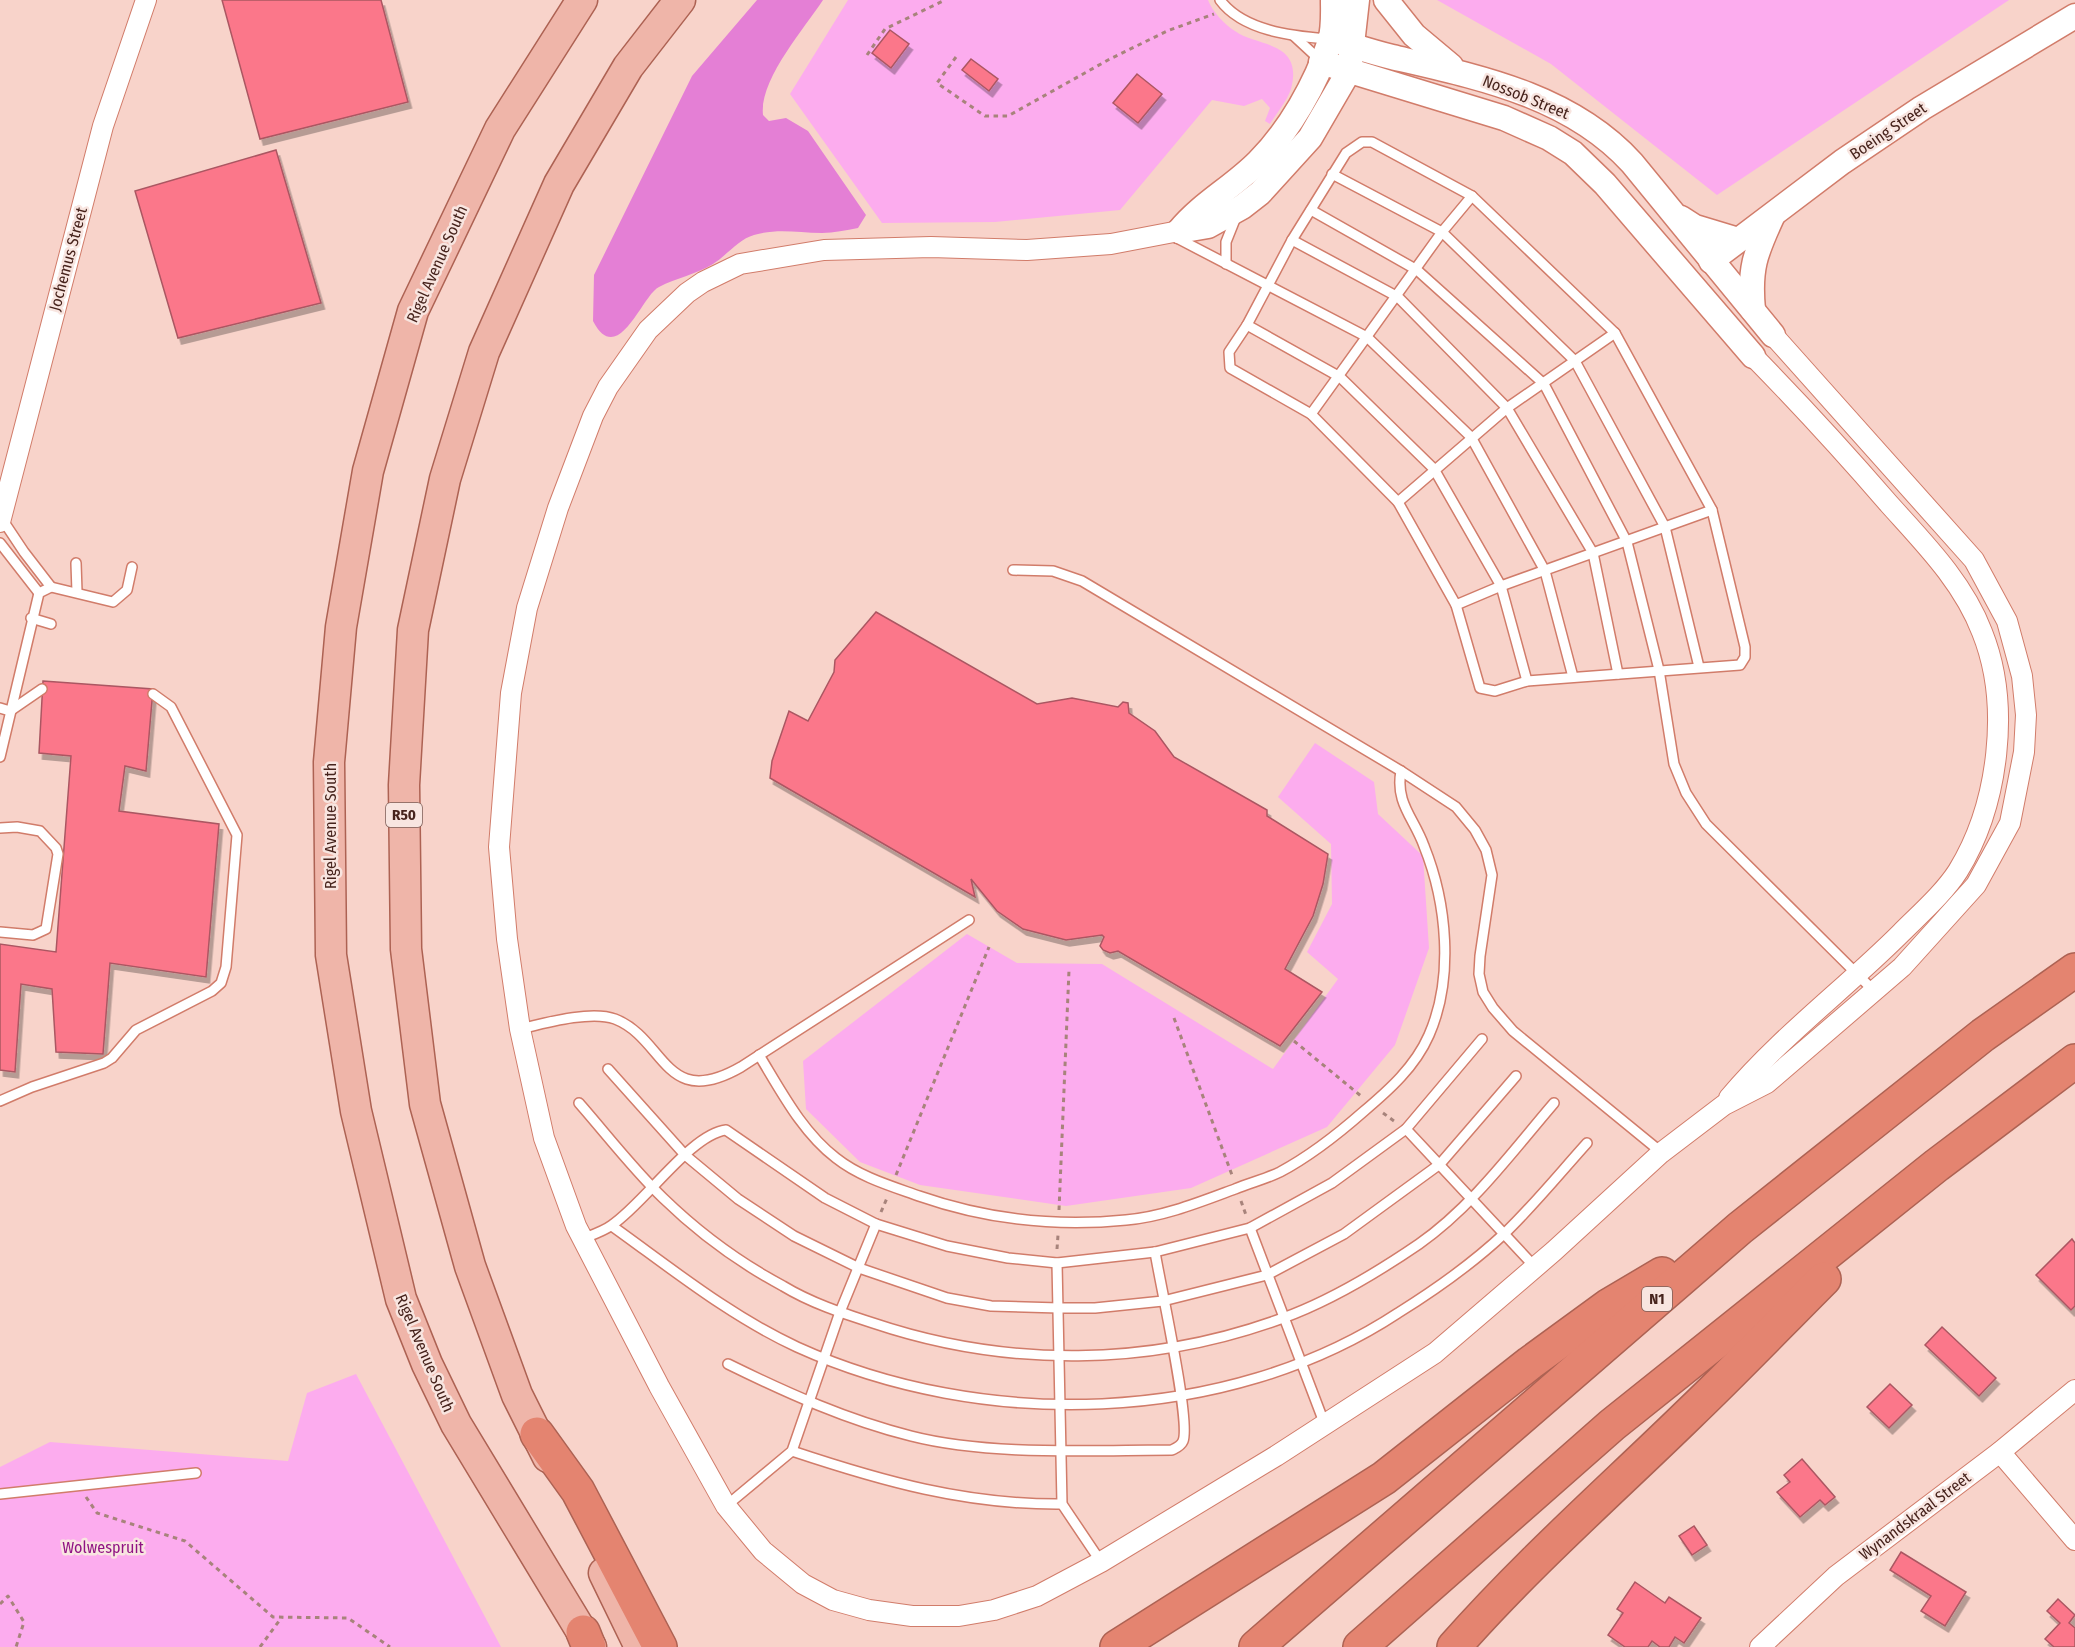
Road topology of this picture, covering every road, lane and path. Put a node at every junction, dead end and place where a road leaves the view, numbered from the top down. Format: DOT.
graph roads {
  1 [pos="146,0"];
  2 [pos="582,0"];
  3 [pos="680,0"];
  4 [pos="945,0"];
  5 [pos="1220,0"];
  6 [pos="1333,0"];
  7 [pos="1357,0"];
  8 [pos="1386,0"];
  9 [pos="1226,8"];
  10 [pos="2075,16"];
  11 [pos="1294,36"];
  12 [pos="1342,42"];
  13 [pos="867,55"];
  14 [pos="956,57"];
  15 [pos="1321,62"];
  16 [pos="1349,71"];
  17 [pos="1460,73"];
  18 [pos="1332,174"];
  19 [pos="1472,196"];
  20 [pos="1251,200"];
  21 [pos="1624,207"];
  22 [pos="1311,210"];
  23 [pos="1671,212"];
  24 [pos="1773,214"];
  25 [pos="1442,232"];
  26 [pos="1175,233"];
  27 [pos="1292,240"];
  28 [pos="1738,240"];
  29 [pos="1711,261"];
  30 [pos="1226,264"];
  31 [pos="1418,270"];
  32 [pos="1266,285"];
  33 [pos="1398,297"];
  34 [pos="1753,310"];
  35 [pos="1247,325"];
  36 [pos="1615,333"];
  37 [pos="1773,334"];
  38 [pos="1367,337"];
  39 [pos="1753,356"];
  40 [pos="1575,361"];
  41 [pos="1340,377"];
  42 [pos="1544,384"];
  43 [pos="1508,408"];
  44 [pos="1311,414"];
  45 [pos="1471,436"];
  46 [pos="1434,469"];
  47 [pos="1398,502"];
  48 [pos="1712,510"];
  49 [pos="1,519"];
  50 [pos="1665,527"];
  51 [pos="1627,542"];
  52 [pos="0,543"];
  53 [pos="1593,553"];
  54 [pos="76,563"];
  55 [pos="132,567"];
  56 [pos="1013,570"];
  57 [pos="1545,571"];
  58 [pos="51,586"];
  59 [pos="1501,586"];
  60 [pos="77,592"];
  61 [pos="39,593"];
  62 [pos="1456,605"];
  63 [pos="31,618"];
  64 [pos="51,624"];
  65 [pos="1699,667"];
  66 [pos="1659,670"];
  67 [pos="1618,674"];
  68 [pos="1573,677"];
  69 [pos="1527,681"];
  70 [pos="42,689"];
  71 [pos="153,694"];
  72 [pos="0,708"];
  73 [pos="10,711"];
  74 [pos="0,757"];
  75 [pos="1401,771"];
  76 [pos="0,828"];
  77 [pos="969,920"];
  78 [pos="0,932"];
  79 [pos="989,947"];
  80 [pos="1069,970"];
  81 [pos="2075,970"];
  82 [pos="1859,973"];
  83 [pos="1874,991"];
  84 [pos="1174,1018"];
  85 [pos="520,1029"];
  86 [pos="1482,1040"];
  87 [pos="1294,1041"];
  88 [pos="759,1055"];
  89 [pos="2075,1061"];
  90 [pos="608,1069"];
  91 [pos="1516,1076"];
  92 [pos="0,1101"];
  93 [pos="579,1103"];
  94 [pos="1554,1103"];
  95 [pos="1371,1105"];
  96 [pos="1724,1105"];
  97 [pos="1406,1129"];
  98 [pos="1587,1143"];
  99 [pos="1661,1152"];
  100 [pos="685,1155"];
  101 [pos="1440,1164"];
  102 [pos="1937,1165"];
  103 [pos="892,1186"];
  104 [pos="1236,1188"];
  105 [pos="654,1189"];
  106 [pos="1472,1198"];
  107 [pos="1058,1222"];
  108 [pos="876,1224"];
  109 [pos="612,1226"];
  110 [pos="1250,1228"];
  111 [pos="1740,1228"];
  112 [pos="1504,1234"];
  113 [pos="582,1239"];
  114 [pos="1155,1252"];
  115 [pos="1057,1263"];
  116 [pos="1535,1267"];
  117 [pos="859,1268"];
  118 [pos="1267,1275"];
  119 [pos="1163,1301"];
  120 [pos="1059,1308"];
  121 [pos="840,1312"];
  122 [pos="1283,1318"];
  123 [pos="1172,1348"];
  124 [pos="1059,1357"];
  125 [pos="824,1358"];
  126 [pos="1301,1363"];
  127 [pos="728,1364"];
  128 [pos="2075,1390"];
  129 [pos="1181,1395"];
  130 [pos="807,1402"];
  131 [pos="1059,1405"];
  132 [pos="1325,1425"];
  133 [pos="537,1434"];
  134 [pos="1061,1450"];
  135 [pos="792,1451"];
  136 [pos="2000,1452"];
  137 [pos="196,1473"];
  138 [pos="78,1486"];
  139 [pos="0,1494"];
  140 [pos="1062,1504"];
  141 [pos="726,1506"];
  142 [pos="2075,1540"];
  143 [pos="1101,1562"];
  144 [pos="0,1604"];
  145 [pos="282,1617"];
  146 [pos="588,1642"];
  147 [pos="16,1647"];
  148 [pos="260,1647"];
  149 [pos="390,1647"];
  150 [pos="640,1647"];
  151 [pos="660,1647"];
  152 [pos="1117,1647"];
  153 [pos="1256,1647"];
  154 [pos="1360,1647"];
  155 [pos="1454,1647"];
  156 [pos="1760,1647"];
  1 -- 49 [label="street, Jochemus Street"];
  2 -- 146 [label="main road, Rigel Avenue South"];
  3 -- 133 [label="main road, R50"];
  4 -- 13 [label="path"];
  5 -- 9 [label="lane"];
  6 -- 12 [label="street"];
  7 -- 12 [label="street"];
  8 -- 17 [label="street"];
  9 -- 11 [label="lane"];
  9 -- 14 [label="path"];
  10 -- 24 [label="street, Boeing Street"];
  11 -- 12 [label="lane"];
  11 -- 15 [label="lane"];
  12 -- 15 [label="street"];
  12 -- 16 [label="street"];
  12 -- 17 [label="street, Nossob Street"];
  15 -- 16 [label="street, Nossob Street"];
  15 -- 26 [label="street"];
  16 -- 20 [label="street"];
  16 -- 21 [label="street, Nossob Street"];
  17 -- 23 [label="street, Nossob Street"];
  18 -- 19 [label="lane"];
  18 -- 22 [label="lane"];
  18 -- 25 [label="lane"];
  19 -- 25 [label="lane"];
  19 -- 36 [label="lane"];
  20 -- 26 [label="street"];
  20 -- 30 [label="lane"];
  21 -- 29 [label="street"];
  21 -- 39 [label="street"];
  22 -- 27 [label="lane"];
  22 -- 31 [label="lane"];
  23 -- 28 [label="street"];
  23 -- 29 [label="street, Nossob Street"];
  24 -- 28 [label="street, Boeing Street"];
  24 -- 34 [label="street"];
  25 -- 31 [label="lane"];
  25 -- 40 [label="lane"];
  26 -- 30 [label="lane"];
  26 -- 85 [label="street"];
  27 -- 32 [label="lane"];
  27 -- 33 [label="lane"];
  28 -- 29 [label="street, Boeing Street"];
  29 -- 34 [label="street, Nossob Street"];
  29 -- 39 [label="street"];
  30 -- 32 [label="lane"];
  31 -- 33 [label="lane"];
  31 -- 42 [label="lane"];
  32 -- 35 [label="lane"];
  32 -- 38 [label="lane"];
  33 -- 38 [label="lane"];
  33 -- 43 [label="lane"];
  34 -- 37 [label="street, Nossob Street"];
  35 -- 41 [label="lane"];
  35 -- 44 [label="lane"];
  36 -- 40 [label="lane"];
  36 -- 48 [label="lane"];
  37 -- 83 [label="street"];
  38 -- 41 [label="lane"];
  38 -- 45 [label="lane"];
  39 -- 82 [label="street"];
  40 -- 42 [label="lane"];
  40 -- 50 [label="lane"];
  41 -- 44 [label="lane"];
  41 -- 46 [label="lane"];
  42 -- 43 [label="lane"];
  42 -- 51 [label="lane"];
  43 -- 45 [label="lane"];
  43 -- 53 [label="lane"];
  44 -- 47 [label="lane"];
  45 -- 46 [label="lane"];
  45 -- 57 [label="lane"];
  46 -- 47 [label="lane"];
  46 -- 59 [label="lane"];
  47 -- 62 [label="lane"];
  48 -- 50 [label="lane"];
  48 -- 65 [label="lane"];
  49 -- 58 [label="lane"];
  50 -- 51 [label="lane"];
  50 -- 65 [label="lane"];
  51 -- 53 [label="lane"];
  51 -- 66 [label="lane"];
  52 -- 61 [label="lane"];
  53 -- 57 [label="lane"];
  53 -- 67 [label="lane"];
  54 -- 60 [label="lane"];
  55 -- 60 [label="lane"];
  56 -- 75 [label="lane"];
  57 -- 59 [label="lane"];
  57 -- 68 [label="lane"];
  58 -- 60 [label="lane"];
  58 -- 61 [label="lane"];
  59 -- 62 [label="lane"];
  59 -- 69 [label="lane"];
  61 -- 63 [label="lane"];
  62 -- 69 [label="lane"];
  63 -- 64 [label="lane"];
  63 -- 73 [label="lane"];
  65 -- 66 [label="lane"];
  66 -- 67 [label="lane"];
  66 -- 82 [label="lane"];
  67 -- 68 [label="lane"];
  68 -- 69 [label="lane"];
  70 -- 73 [label="lane"];
  71 -- 92 [label="lane"];
  72 -- 73 [label="lane"];
  73 -- 74 [label="lane"];
  75 -- 95 [label="lane"];
  75 -- 99 [label="lane"];
  76 -- 78 [label="lane"];
  77 -- 88 [label="lane"];
  79 -- 103 [label="path"];
  80 -- 107 [label="path"];
  81 -- 111 [label="highway, N1"];
  82 -- 83 [label="lane"];
  82 -- 96 [label="street"];
  83 -- 96 [label="street"];
  84 -- 104 [label="path"];
  85 -- 88 [label="lane"];
  85 -- 113 [label="street"];
  86 -- 97 [label="lane"];
  87 -- 95 [label="path"];
  88 -- 103 [label="lane"];
  89 -- 102 [label="highway"];
  90 -- 100 [label="lane"];
  91 -- 101 [label="lane"];
  93 -- 105 [label="lane"];
  94 -- 106 [label="lane"];
  95 -- 97 [label="path"];
  95 -- 104 [label="lane"];
  96 -- 99 [label="street"];
  97 -- 101 [label="lane"];
  97 -- 110 [label="lane"];
  98 -- 112 [label="lane"];
  99 -- 116 [label="street"];
  100 -- 105 [label="lane"];
  100 -- 108 [label="lane"];
  100 -- 117 [label="lane"];
  101 -- 106 [label="lane"];
  101 -- 118 [label="lane"];
  102 -- 154 [label="highway"];
  102 -- 155 [label="highway"];
  103 -- 107 [label="lane"];
  103 -- 108 [label="path"];
  104 -- 107 [label="lane"];
  104 -- 110 [label="path"];
  105 -- 109 [label="lane"];
  105 -- 121 [label="lane"];
  106 -- 112 [label="lane"];
  106 -- 122 [label="lane"];
  107 -- 115 [label="path"];
  108 -- 115 [label="lane"];
  108 -- 117 [label="lane"];
  109 -- 113 [label="lane"];
  109 -- 125 [label="lane"];
  110 -- 114 [label="lane"];
  110 -- 118 [label="lane"];
  111 -- 152 [label="highway"];
  111 -- 153 [label="highway, N1"];
  112 -- 116 [label="lane"];
  112 -- 126 [label="lane"];
  113 -- 141 [label="street"];
  114 -- 115 [label="lane"];
  114 -- 119 [label="lane"];
  115 -- 120 [label="lane"];
  116 -- 132 [label="street"];
  117 -- 120 [label="lane"];
  117 -- 121 [label="lane"];
  118 -- 119 [label="lane"];
  118 -- 122 [label="lane"];
  119 -- 120 [label="lane"];
  119 -- 123 [label="lane"];
  120 -- 124 [label="lane"];
  121 -- 124 [label="lane"];
  121 -- 125 [label="lane"];
  122 -- 123 [label="lane"];
  122 -- 126 [label="lane"];
  123 -- 124 [label="lane"];
  123 -- 129 [label="lane"];
  124 -- 131 [label="lane"];
  125 -- 130 [label="lane"];
  125 -- 131 [label="lane"];
  126 -- 129 [label="lane"];
  126 -- 132 [label="lane"];
  127 -- 130 [label="lane"];
  128 -- 136 [label="street, Wynandskraal Street"];
  129 -- 131 [label="lane"];
  129 -- 134 [label="lane"];
  130 -- 134 [label="lane"];
  130 -- 135 [label="lane"];
  131 -- 134 [label="lane"];
  132 -- 143 [label="street"];
  133 -- 150 [label="main road, R50"];
  133 -- 151 [label="highway"];
  134 -- 140 [label="lane"];
  135 -- 140 [label="lane"];
  135 -- 141 [label="lane"];
  136 -- 142 [label="street"];
  136 -- 156 [label="street, Wynandskraal Street"];
  137 -- 138 [label="lane"];
  138 -- 139 [label="lane"];
  138 -- 145 [label="path"];
  140 -- 143 [label="lane"];
  141 -- 143 [label="street"];
  144 -- 147 [label="path"];
  145 -- 148 [label="path"];
  145 -- 149 [label="path"];
}
